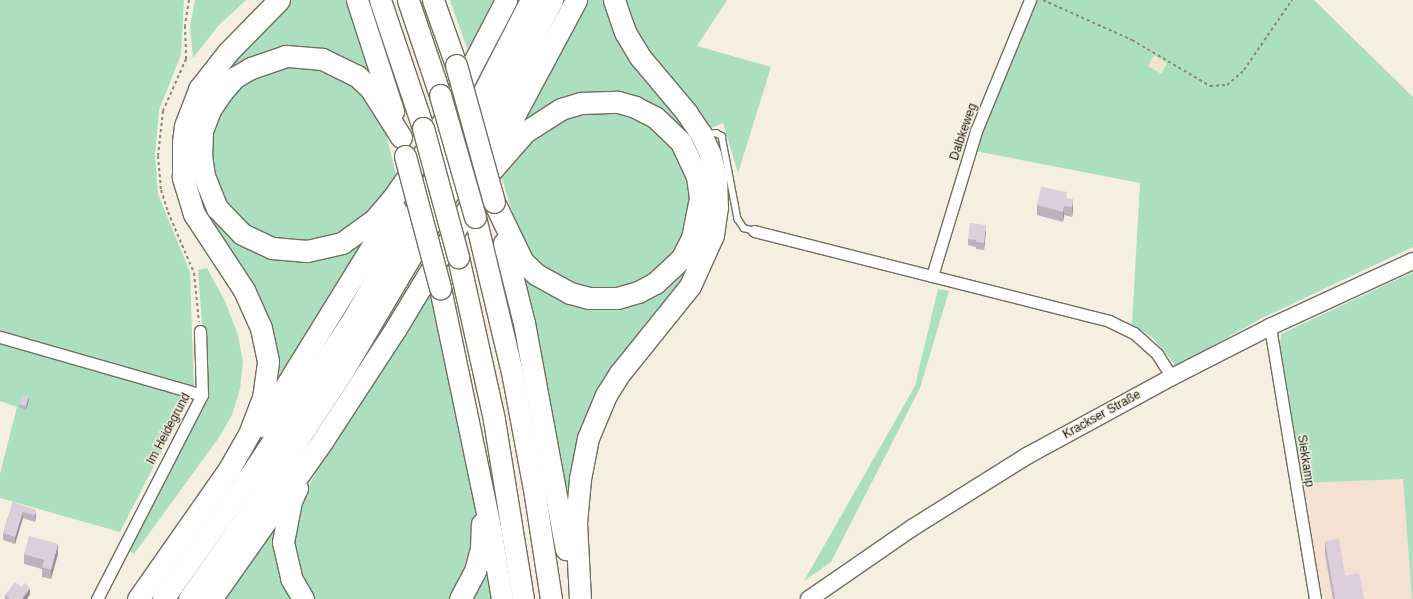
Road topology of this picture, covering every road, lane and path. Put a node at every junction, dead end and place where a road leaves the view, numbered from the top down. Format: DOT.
graph roads {
  1 [pos="279,0"];
  2 [pos="357,0"];
  3 [pos="380,0"];
  4 [pos="408,0"];
  5 [pos="433,0"];
  6 [pos="506,0"];
  7 [pos="531,0"];
  8 [pos="552,0"];
  9 [pos="576,0"];
  10 [pos="614,0"];
  11 [pos="1030,0"];
  12 [pos="1043,0"];
  13 [pos="1292,0"];
  14 [pos="428,134"];
  15 [pos="701,134"];
  16 [pos="403,146"];
  17 [pos="494,202"];
  18 [pos="467,219"];
  19 [pos="754,231"];
  20 [pos="1413,261"];
  21 [pos="932,276"];
  22 [pos="1270,327"];
  23 [pos="200,331"];
  24 [pos="0,336"];
  25 [pos="1172,377"];
  26 [pos="202,395"];
  27 [pos="323,440"];
  28 [pos="229,470"];
  29 [pos="482,490"];
  30 [pos="97,599"];
  31 [pos="138,599"];
  32 [pos="163,599"];
  33 [pos="188,599"];
  34 [pos="211,599"];
  35 [pos="303,599"];
  36 [pos="460,599"];
  37 [pos="502,599"];
  38 [pos="524,599"];
  39 [pos="551,599"];
  40 [pos="574,599"];
  41 [pos="580,599"];
  42 [pos="809,599"];
  43 [pos="1315,599"];
  1 -- 28 [label="highway"];
  2 -- 16 [label="highway"];
  3 -- 14 [label="highway"];
  4 -- 18 [label="highway, bridge"];
  5 -- 17 [label="highway, bridge"];
  6 -- 14 [label="highway"];
  7 -- 32 [label="highway"];
  8 -- 33 [label="highway"];
  9 -- 18 [label="highway"];
  10 -- 15 [label="highway"];
  11 -- 21 [label="street, Dalbkeweg"];
  12 -- 13 [label="path"];
  14 -- 16 [label="highway"];
  14 -- 28 [label="highway"];
  14 -- 38 [label="highway, bridge"];
  15 -- 19 [label="lane"];
  15 -- 41 [label="highway"];
  16 -- 29 [label="highway, bridge"];
  17 -- 18 [label="highway"];
  17 -- 40 [label="highway"];
  18 -- 27 [label="highway"];
  18 -- 39 [label="highway"];
  19 -- 21 [label="street"];
  20 -- 22 [label="street, Krackser Straße"];
  21 -- 25 [label="street"];
  22 -- 25 [label="street, Krackser Straße"];
  22 -- 43 [label="street, Siekkamp"];
  23 -- 26 [label="street"];
  24 -- 26 [label="street, Im Heidegrund"];
  25 -- 42 [label="street, Krackser Straße"];
  26 -- 30 [label="street, Im Heidegrund"];
  27 -- 34 [label="highway"];
  27 -- 35 [label="highway"];
  28 -- 31 [label="highway"];
  29 -- 36 [label="highway"];
  29 -- 37 [label="highway"];
}
